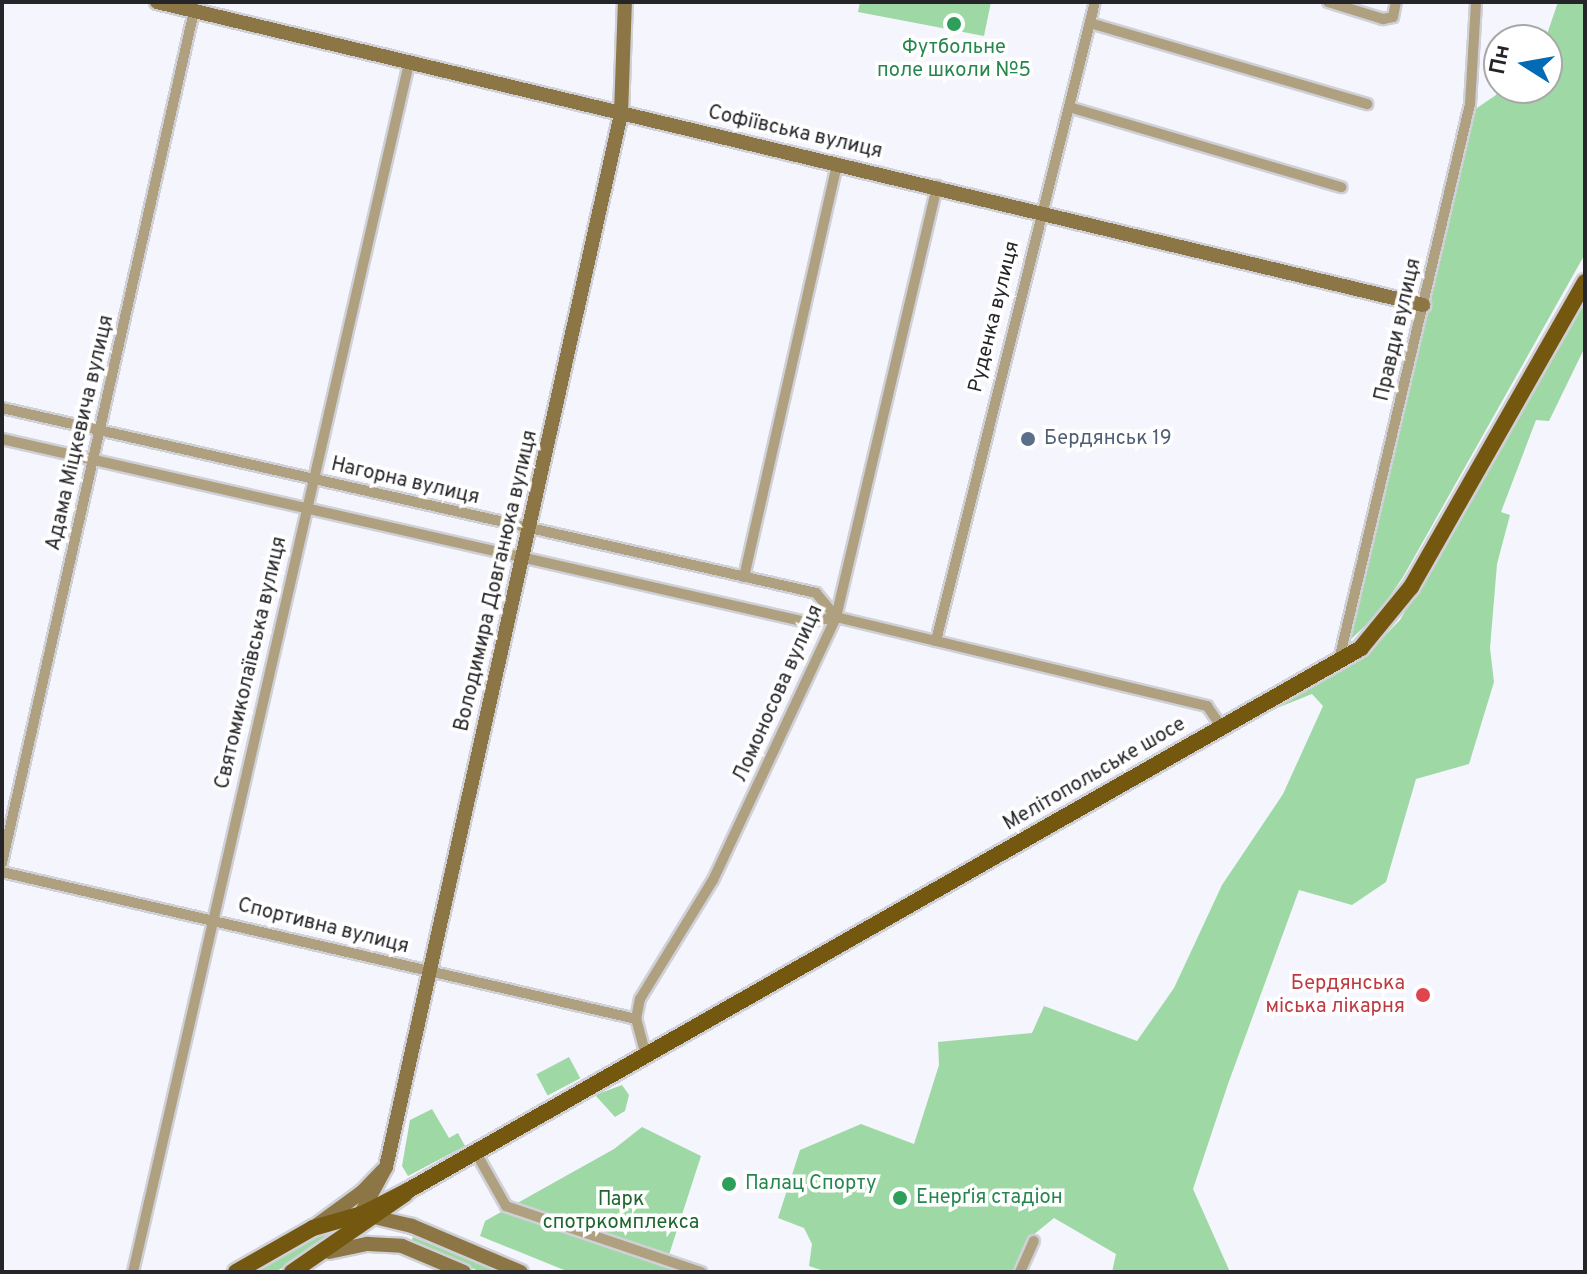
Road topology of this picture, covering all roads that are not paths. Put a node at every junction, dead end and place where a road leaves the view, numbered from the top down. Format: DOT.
graph roads {
  1 [pos="157,2"];
  2 [pos="625,2"];
  3 [pos="1095,2"];
  4 [pos="1328,2"];
  5 [pos="1396,2"];
  6 [pos="1476,2"];
  7 [pos="194,11"];
  8 [pos="1090,23"];
  9 [pos="409,63"];
  10 [pos="1367,104"];
  11 [pos="1069,107"];
  12 [pos="621,114"];
  13 [pos="837,163"];
  14 [pos="937,186"];
  15 [pos="1341,187"];
  16 [pos="1039,210"];
  17 [pos="1585,282"];
  18 [pos="1423,305"];
  19 [pos="2,408"];
  20 [pos="100,430"];
  21 [pos="2,439"];
  22 [pos="93,460"];
  23 [pos="312,479"];
  24 [pos="305,509"];
  25 [pos="529,528"];
  26 [pos="522,559"];
  27 [pos="744,577"];
  28 [pos="836,617"];
  29 [pos="936,641"];
  30 [pos="1338,664"];
  31 [pos="1221,726"];
  32 [pos="2,863"];
  33 [pos="2,872"];
  34 [pos="213,919"];
  35 [pos="430,971"];
  36 [pos="636,1019"];
  37 [pos="645,1052"];
  38 [pos="475,1151"];
  39 [pos="386,1167"];
  40 [pos="391,1202"];
  41 [pos="370,1216"];
  42 [pos="412,1226"];
  43 [pos="313,1228"];
  44 [pos="1034,1241"];
  45 [pos="329,1252"];
  46 [pos="133,1272"];
  47 [pos="236,1272"];
  48 [pos="292,1272"];
  49 [pos="464,1272"];
  50 [pos="521,1272"];
  51 [pos="701,1272"];
  52 [pos="1020,1272"];
  1 -- 7 [label="main road, Софіївська вулиця"];
  2 -- 12 [label="main road, Володимира Довганюка вулиця"];
  3 -- 8 [label="street, Руденка вулиця"];
  4 -- 5 [label="street"];
  6 -- 18 [label="street, Правди вулиця"];
  7 -- 9 [label="main road, Софіївська вулиця"];
  7 -- 20 [label="street, Адама Міцкевича вулиця"];
  8 -- 10 [label="street"];
  8 -- 11 [label="street, Руденка вулиця"];
  9 -- 12 [label="main road, Софіївська вулиця"];
  9 -- 23 [label="street, Святомиколаївська вулиця"];
  11 -- 15 [label="street"];
  11 -- 16 [label="street, Руденка вулиця"];
  12 -- 13 [label="main road, Софіївська вулиця"];
  12 -- 25 [label="main road, Володимира Довганюка вулиця"];
  13 -- 14 [label="main road, Софіївська вулиця"];
  13 -- 27 [label="street"];
  14 -- 16 [label="main road, Софіївська вулиця"];
  14 -- 28 [label="street, Ломоносова вулиця"];
  16 -- 18 [label="main road, Софіївська вулиця"];
  16 -- 29 [label="street, Руденка вулиця"];
  17 -- 30 [label="main road, Мелітопольське шосе"];
  18 -- 30 [label="street, Правди вулиця"];
  19 -- 20 [label="street, Нагорна вулиця"];
  20 -- 22 [label="street, Адама Міцкевича вулиця"];
  20 -- 23 [label="street, Нагорна вулиця"];
  21 -- 22 [label="street, Нагорна вулиця"];
  22 -- 24 [label="street, Нагорна вулиця"];
  22 -- 32 [label="street, Адама Міцкевича вулиця"];
  23 -- 24 [label="street, Святомиколаївська вулиця"];
  23 -- 25 [label="street, Нагорна вулиця"];
  24 -- 26 [label="street, Нагорна вулиця"];
  24 -- 34 [label="street, Святомиколаївська вулиця"];
  25 -- 26 [label="main road, Володимира Довганюка вулиця"];
  25 -- 27 [label="street, Нагорна вулиця"];
  26 -- 28 [label="street, Нагорна вулиця"];
  26 -- 35 [label="main road, Володимира Довганюка вулиця"];
  27 -- 28 [label="street, Нагорна вулиця"];
  28 -- 29 [label="street, Нагорна вулиця"];
  28 -- 36 [label="street, Ломоносова вулиця"];
  29 -- 31 [label="street, Нагорна вулиця"];
  30 -- 31 [label="main road, Мелітопольське шосе"];
  31 -- 37 [label="main road, Мелітопольське шосе"];
  33 -- 34 [label="street, Спортивна вулиця"];
  34 -- 35 [label="street, Спортивна вулиця"];
  34 -- 46 [label="street, Святомиколаївська вулиця"];
  35 -- 36 [label="street, Спортивна вулиця"];
  35 -- 39 [label="main road, Володимира Довганюка вулиця"];
  36 -- 37 [label="street"];
  37 -- 38 [label="main road, Мелітопольське шосе"];
  38 -- 40 [label="main road, Мелітопольське шосе"];
  38 -- 51 [label="street"];
  39 -- 40 [label="main road"];
  39 -- 41 [label="main road"];
  39 -- 43 [label="main road"];
  40 -- 41 [label="main road, Мелітопольське шосе"];
  40 -- 42 [label="main road"];
  41 -- 42 [label="main road"];
  41 -- 43 [label="main road, Мелітопольське шосе"];
  41 -- 45 [label="main road"];
  42 -- 50 [label="main road"];
  43 -- 47 [label="main road, Мелітопольське шосе"];
  44 -- 52 [label="street"];
  45 -- 48 [label="main road"];
  45 -- 49 [label="main road"];
}
